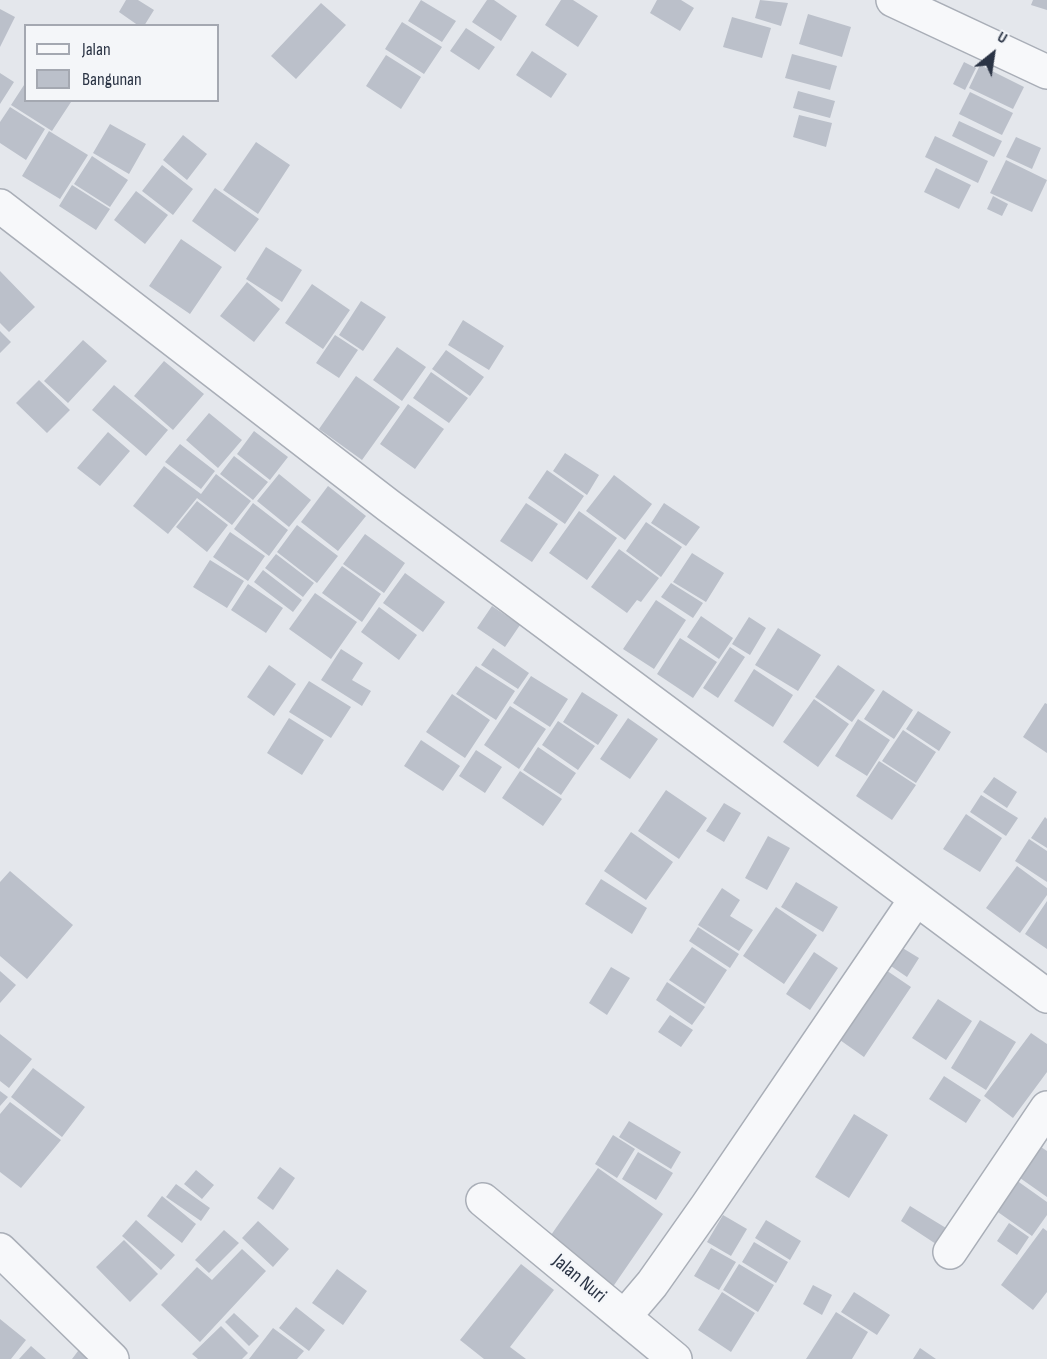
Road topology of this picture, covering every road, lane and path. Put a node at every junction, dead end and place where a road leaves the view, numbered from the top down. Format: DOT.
graph roads {
  1 [pos="893,0"];
  2 [pos="1047,72"];
  3 [pos="0,206"];
  4 [pos="916,899"];
  5 [pos="1047,996"];
  6 [pos="1047,1108"];
  7 [pos="483,1200"];
  8 [pos="0,1250"];
  9 [pos="950,1252"];
  10 [pos="624,1317"];
  11 [pos="112,1359"];
  12 [pos="675,1359"];
  1 -- 2 [label="street"];
  3 -- 4 [label="street"];
  4 -- 5 [label="street"];
  4 -- 10 [label="street"];
  6 -- 9 [label="street"];
  7 -- 10 [label="street, Jalan Nuri"];
  8 -- 11 [label="street"];
  10 -- 12 [label="street, Jalan Nuri"];
}
